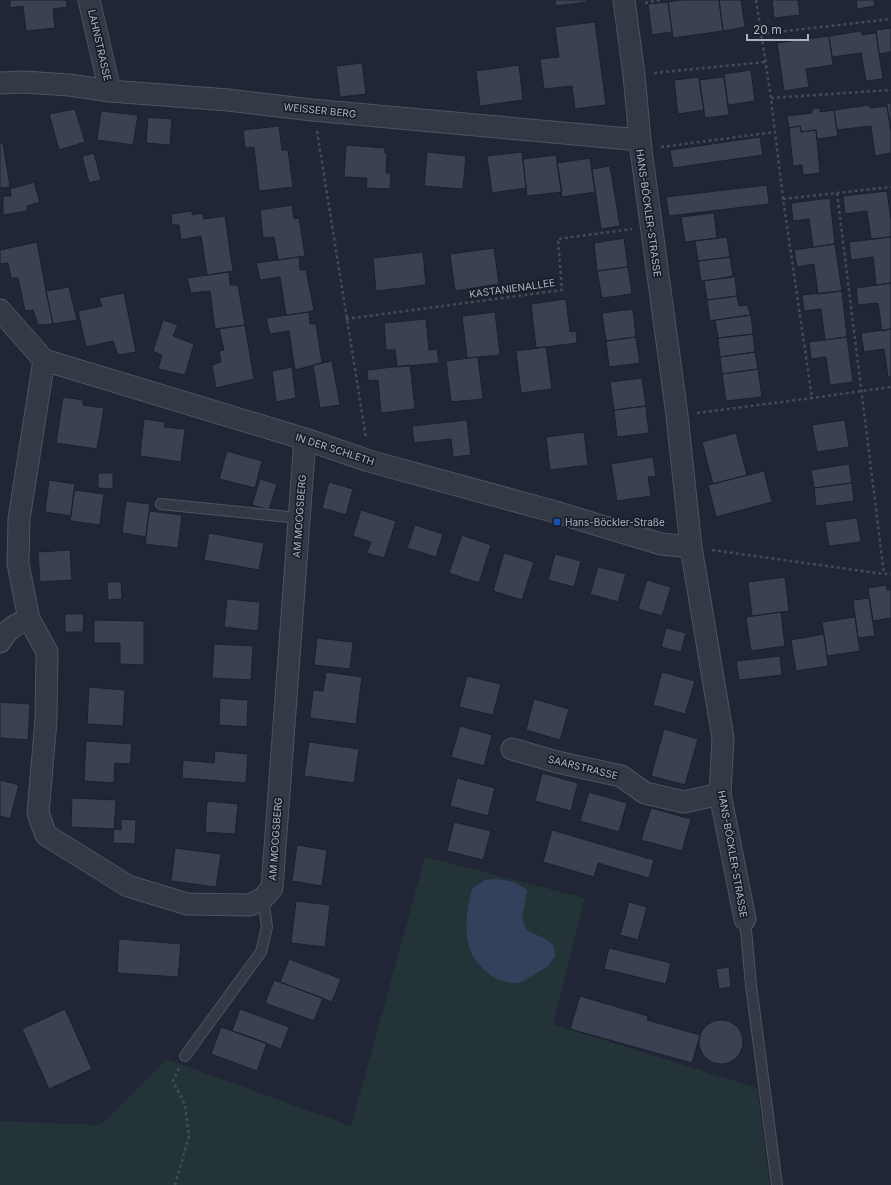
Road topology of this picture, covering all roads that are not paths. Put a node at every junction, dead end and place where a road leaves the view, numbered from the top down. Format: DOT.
graph roads {
  1 [pos="89,0"];
  2 [pos="624,0"];
  3 [pos="0,83"];
  4 [pos="110,91"];
  5 [pos="640,145"];
  6 [pos="0,310"];
  7 [pos="44,360"];
  8 [pos="305,439"];
  9 [pos="161,504"];
  10 [pos="299,518"];
  11 [pos="691,547"];
  12 [pos="29,619"];
  13 [pos="0,642"];
  14 [pos="512,749"];
  15 [pos="720,794"];
  16 [pos="263,898"];
  17 [pos="745,919"];
  18 [pos="185,1056"];
  19 [pos="777,1185"];
  1 -- 4 [label="street, LAHNSTRASSE"];
  2 -- 5 [label="street, HANS-BÖCKLER-STRASSE"];
  3 -- 4 [label="street, WEISSER BERG"];
  4 -- 5 [label="street, WEISSER BERG"];
  5 -- 11 [label="street, HANS-BÖCKLER-STRASSE"];
  6 -- 7 [label="street"];
  7 -- 8 [label="street, IN DER SCHLETH"];
  7 -- 12 [label="street"];
  8 -- 10 [label="street, AM MOOGSBERG"];
  8 -- 11 [label="street, IN DER SCHLETH"];
  9 -- 10 [label="lane"];
  10 -- 16 [label="street, AM MOOGSBERG"];
  11 -- 15 [label="street, HANS-BÖCKLER-STRASSE"];
  12 -- 13 [label="street"];
  12 -- 16 [label="street"];
  14 -- 15 [label="street, SAARSTRASSE"];
  15 -- 17 [label="street, HANS-BÖCKLER-STRASSE"];
  16 -- 18 [label="lane"];
  17 -- 19 [label="lane, HANS-BÖCKLER-STRASSE"];
}
